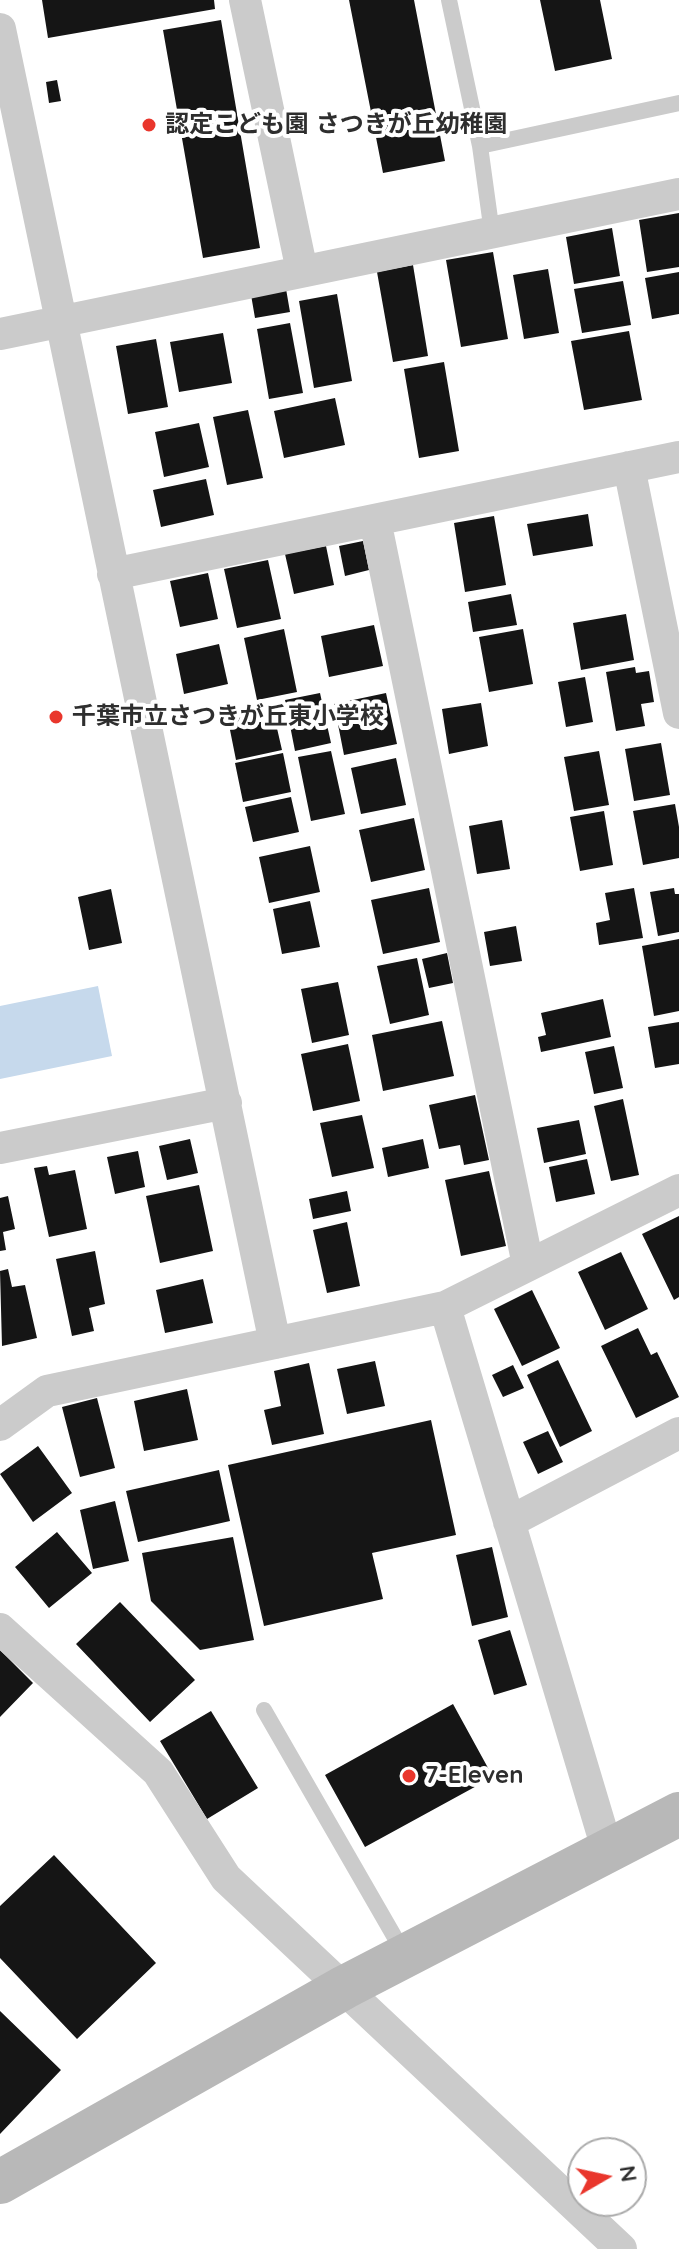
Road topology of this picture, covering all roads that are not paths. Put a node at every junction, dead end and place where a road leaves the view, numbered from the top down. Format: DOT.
graph roads {
  1 [pos="245,0"];
  2 [pos="449,0"];
  3 [pos="0,29"];
  4 [pos="679,103"];
  5 [pos="480,146"];
  6 [pos="679,194"];
  7 [pos="492,233"];
  8 [pos="302,271"];
  9 [pos="61,321"];
  10 [pos="0,334"];
  11 [pos="679,457"];
  12 [pos="629,467"];
  13 [pos="375,520"];
  14 [pos="113,574"];
  15 [pos="679,713"];
  16 [pos="226,1103"];
  17 [pos="0,1148"];
  18 [pos="679,1190"];
  19 [pos="528,1265"];
  20 [pos="445,1307"];
  21 [pos="275,1343"];
  22 [pos="0,1425"];
  23 [pos="679,1433"];
  24 [pos="509,1522"];
  25 [pos="0,1629"];
  26 [pos="264,1710"];
  27 [pos="679,1814"];
  28 [pos="608,1852"];
  29 [pos="406,1956"];
  30 [pos="345,1987"];
  31 [pos="4,2173"];
  32 [pos="621,2249"];
  1 -- 8 [label="street"];
  2 -- 5 [label="lane"];
  3 -- 9 [label="street"];
  4 -- 5 [label="lane"];
  5 -- 7 [label="lane"];
  6 -- 7 [label="street"];
  7 -- 8 [label="street"];
  8 -- 9 [label="street"];
  9 -- 10 [label="street"];
  9 -- 14 [label="street"];
  11 -- 12 [label="street"];
  12 -- 13 [label="street"];
  12 -- 15 [label="street"];
  13 -- 14 [label="street"];
  13 -- 19 [label="street"];
  14 -- 16 [label="street"];
  16 -- 17 [label="street"];
  16 -- 21 [label="street"];
  18 -- 19 [label="street"];
  19 -- 20 [label="street"];
  20 -- 21 [label="street"];
  20 -- 24 [label="street"];
  21 -- 22 [label="street"];
  23 -- 24 [label="street"];
  24 -- 28 [label="street"];
  25 -- 30 [label="street"];
  26 -- 29 [label="lane"];
  27 -- 28 [label="street"];
  28 -- 29 [label="street"];
  29 -- 30 [label="street"];
  30 -- 31 [label="street"];
  30 -- 32 [label="street"];
}
